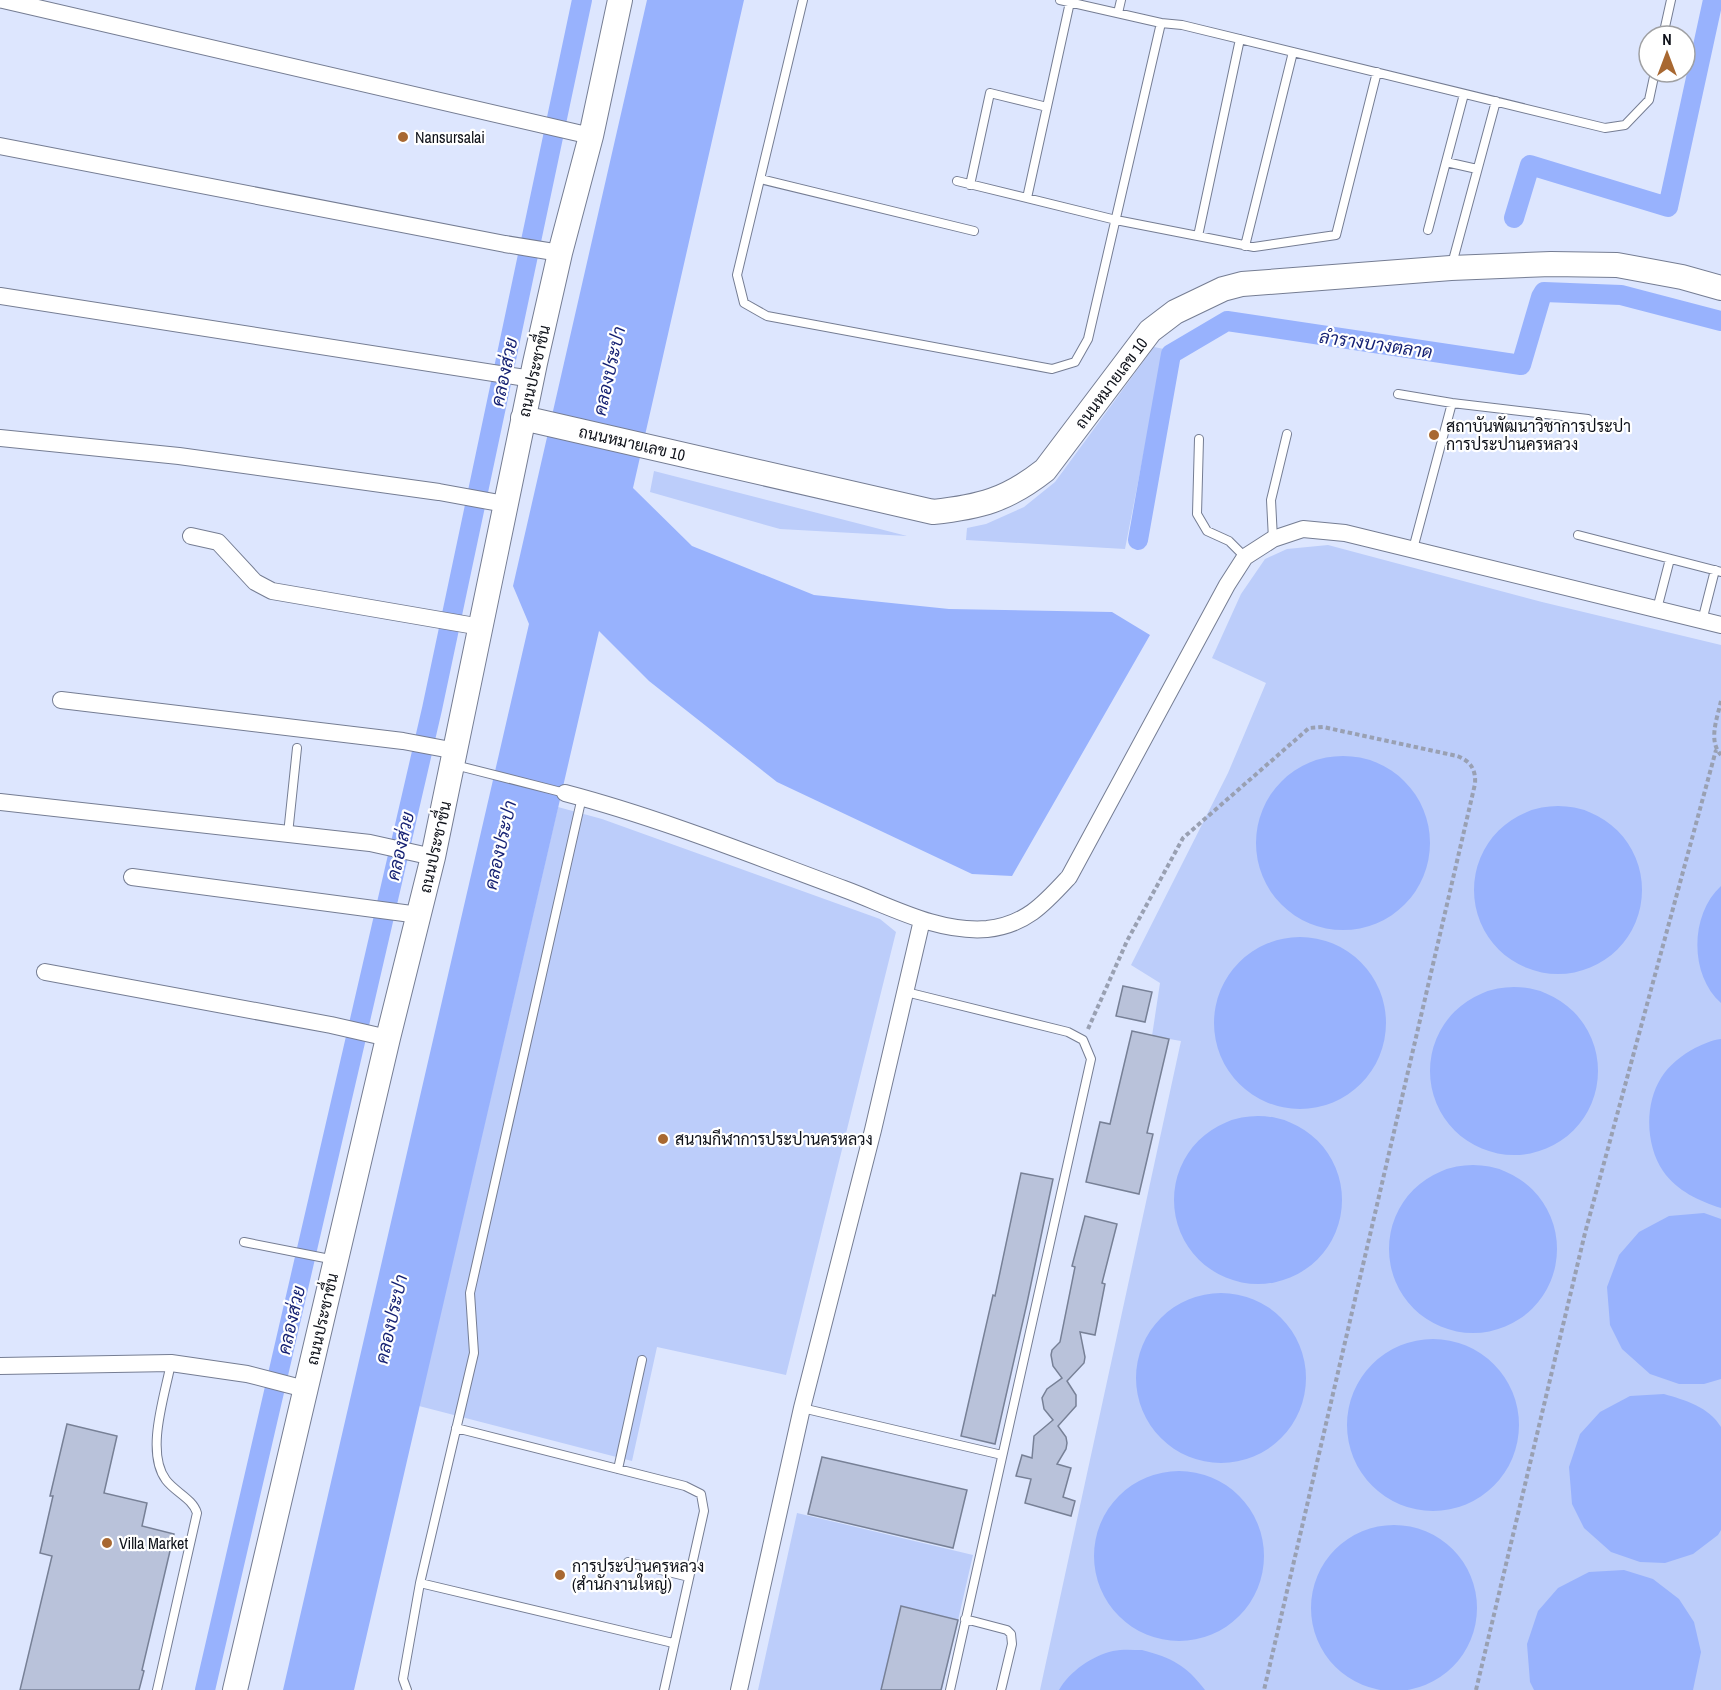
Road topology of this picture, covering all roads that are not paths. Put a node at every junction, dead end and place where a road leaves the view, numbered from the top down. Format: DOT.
graph roads {
  1 [pos="3,0"];
  2 [pos="620,0"];
  3 [pos="803,0"];
  4 [pos="1060,0"];
  5 [pos="1121,0"];
  6 [pos="1671,0"];
  7 [pos="1070,2"];
  8 [pos="1086,3"];
  9 [pos="1118,13"];
  10 [pos="1161,23"];
  11 [pos="1666,24"];
  12 [pos="1240,39"];
  13 [pos="1293,52"];
  14 [pos="1377,72"];
  15 [pos="1652,84"];
  16 [pos="1464,94"];
  17 [pos="1496,101"];
  18 [pos="1047,107"];
  19 [pos="582,134"];
  20 [pos="0,146"];
  21 [pos="1446,162"];
  22 [pos="1477,169"];
  23 [pos="760,179"];
  24 [pos="957,181"];
  25 [pos="970,184"];
  26 [pos="1027,198"];
  27 [pos="1116,220"];
  28 [pos="1428,230"];
  29 [pos="974,231"];
  30 [pos="1198,236"];
  31 [pos="1245,246"];
  32 [pos="550,252"];
  33 [pos="1451,268"];
  34 [pos="1721,288"];
  35 [pos="0,296"];
  36 [pos="523,377"];
  37 [pos="1398,394"];
  38 [pos="1452,403"];
  39 [pos="1588,418"];
  40 [pos="534,420"];
  41 [pos="1287,434"];
  42 [pos="0,438"];
  43 [pos="1199,439"];
  44 [pos="495,502"];
  45 [pos="1578,535"];
  46 [pos="191,536"];
  47 [pos="1273,539"];
  48 [pos="1413,549"];
  49 [pos="1245,557"];
  50 [pos="1670,559"];
  51 [pos="1718,571"];
  52 [pos="1657,609"];
  53 [pos="1702,621"];
  54 [pos="1721,625"];
  55 [pos="481,627"];
  56 [pos="61,700"];
  57 [pos="297,748"];
  58 [pos="448,754"];
  59 [pos="565,793"];
  60 [pos="582,797"];
  61 [pos="0,802"];
  62 [pos="288,834"];
  63 [pos="433,857"];
  64 [pos="132,877"];
  65 [pos="408,913"];
  66 [pos="922,920"];
  67 [pos="45,972"];
  68 [pos="906,992"];
  69 [pos="377,1036"];
  70 [pos="244,1242"];
  71 [pos="329,1258"];
  72 [pos="642,1360"];
  73 [pos="171,1363"];
  74 [pos="0,1366"];
  75 [pos="297,1387"];
  76 [pos="802,1408"];
  77 [pos="456,1428"];
  78 [pos="1002,1455"];
  79 [pos="618,1469"];
  80 [pos="628,1562"];
  81 [pos="689,1577"];
  82 [pos="420,1583"];
  83 [pos="965,1619"];
  84 [pos="673,1643"];
  85 [pos="157,1690"];
  86 [pos="235,1690"];
  87 [pos="407,1690"];
  88 [pos="664,1690"];
  89 [pos="739,1690"];
  90 [pos="950,1690"];
  91 [pos="1001,1690"];
  1 -- 19 [label="street"];
  2 -- 19 [label="main road, ถนนประชาชื่น"];
  3 -- 23 [label="lane"];
  4 -- 7 [label="lane"];
  5 -- 9 [label="lane"];
  6 -- 11 [label="lane"];
  7 -- 8 [label="lane"];
  7 -- 18 [label="lane"];
  8 -- 9 [label="lane"];
  9 -- 10 [label="lane"];
  10 -- 12 [label="lane"];
  10 -- 27 [label="lane"];
  12 -- 13 [label="lane"];
  12 -- 30 [label="lane"];
  13 -- 14 [label="lane"];
  13 -- 31 [label="lane"];
  14 -- 16 [label="lane"];
  14 -- 31 [label="lane"];
  15 -- 17 [label="lane"];
  16 -- 17 [label="lane"];
  16 -- 21 [label="lane"];
  17 -- 22 [label="lane"];
  18 -- 25 [label="lane"];
  18 -- 26 [label="lane"];
  19 -- 32 [label="main road, ถนนประชาชื่น"];
  20 -- 32 [label="street"];
  21 -- 22 [label="lane"];
  21 -- 28 [label="lane"];
  22 -- 33 [label="lane"];
  23 -- 27 [label="lane"];
  23 -- 29 [label="lane"];
  24 -- 25 [label="lane"];
  25 -- 26 [label="lane"];
  26 -- 27 [label="lane"];
  27 -- 30 [label="lane"];
  30 -- 31 [label="lane"];
  32 -- 36 [label="main road, ถนนประชาชื่น"];
  33 -- 34 [label="main road, ถนนหมายเลข 10"];
  33 -- 40 [label="main road, ถนนหมายเลข 10"];
  35 -- 36 [label="street"];
  36 -- 40 [label="main road, ถนนประชาชื่น"];
  37 -- 38 [label="lane"];
  38 -- 39 [label="lane"];
  38 -- 48 [label="lane"];
  40 -- 44 [label="main road, ถนนประชาชื่น"];
  41 -- 47 [label="lane"];
  42 -- 44 [label="street"];
  43 -- 49 [label="lane"];
  44 -- 55 [label="main road, ถนนประชาชื่น"];
  45 -- 50 [label="lane"];
  46 -- 55 [label="street"];
  47 -- 48 [label="street"];
  47 -- 49 [label="street"];
  48 -- 52 [label="street"];
  49 -- 66 [label="street"];
  50 -- 51 [label="lane"];
  50 -- 52 [label="lane"];
  51 -- 53 [label="lane"];
  52 -- 53 [label="street"];
  53 -- 54 [label="street"];
  55 -- 58 [label="main road, ถนนประชาชื่น"];
  56 -- 58 [label="street"];
  57 -- 62 [label="lane"];
  58 -- 59 [label="lane"];
  58 -- 63 [label="main road, ถนนประชาชื่น"];
  59 -- 60 [label="street"];
  60 -- 66 [label="street"];
  60 -- 77 [label="lane"];
  61 -- 62 [label="street"];
  62 -- 63 [label="street"];
  63 -- 65 [label="main road, ถนนประชาชื่น"];
  64 -- 65 [label="street"];
  65 -- 69 [label="main road, ถนนประชาชื่น"];
  66 -- 68 [label="street"];
  67 -- 69 [label="street"];
  68 -- 76 [label="street"];
  68 -- 78 [label="lane"];
  69 -- 71 [label="main road, ถนนประชาชื่น"];
  70 -- 71 [label="lane"];
  71 -- 75 [label="main road, ถนนประชาชื่น"];
  72 -- 79 [label="lane"];
  73 -- 74 [label="street"];
  73 -- 75 [label="street"];
  73 -- 85 [label="lane"];
  75 -- 86 [label="main road, ถนนประชาชื่น"];
  76 -- 78 [label="lane"];
  76 -- 89 [label="street"];
  77 -- 79 [label="lane"];
  77 -- 82 [label="lane"];
  78 -- 83 [label="lane"];
  79 -- 81 [label="lane"];
  80 -- 81 [label="lane"];
  81 -- 84 [label="lane"];
  82 -- 84 [label="lane"];
  82 -- 87 [label="lane"];
  83 -- 90 [label="lane"];
  83 -- 91 [label="lane"];
  84 -- 88 [label="lane"];
}
